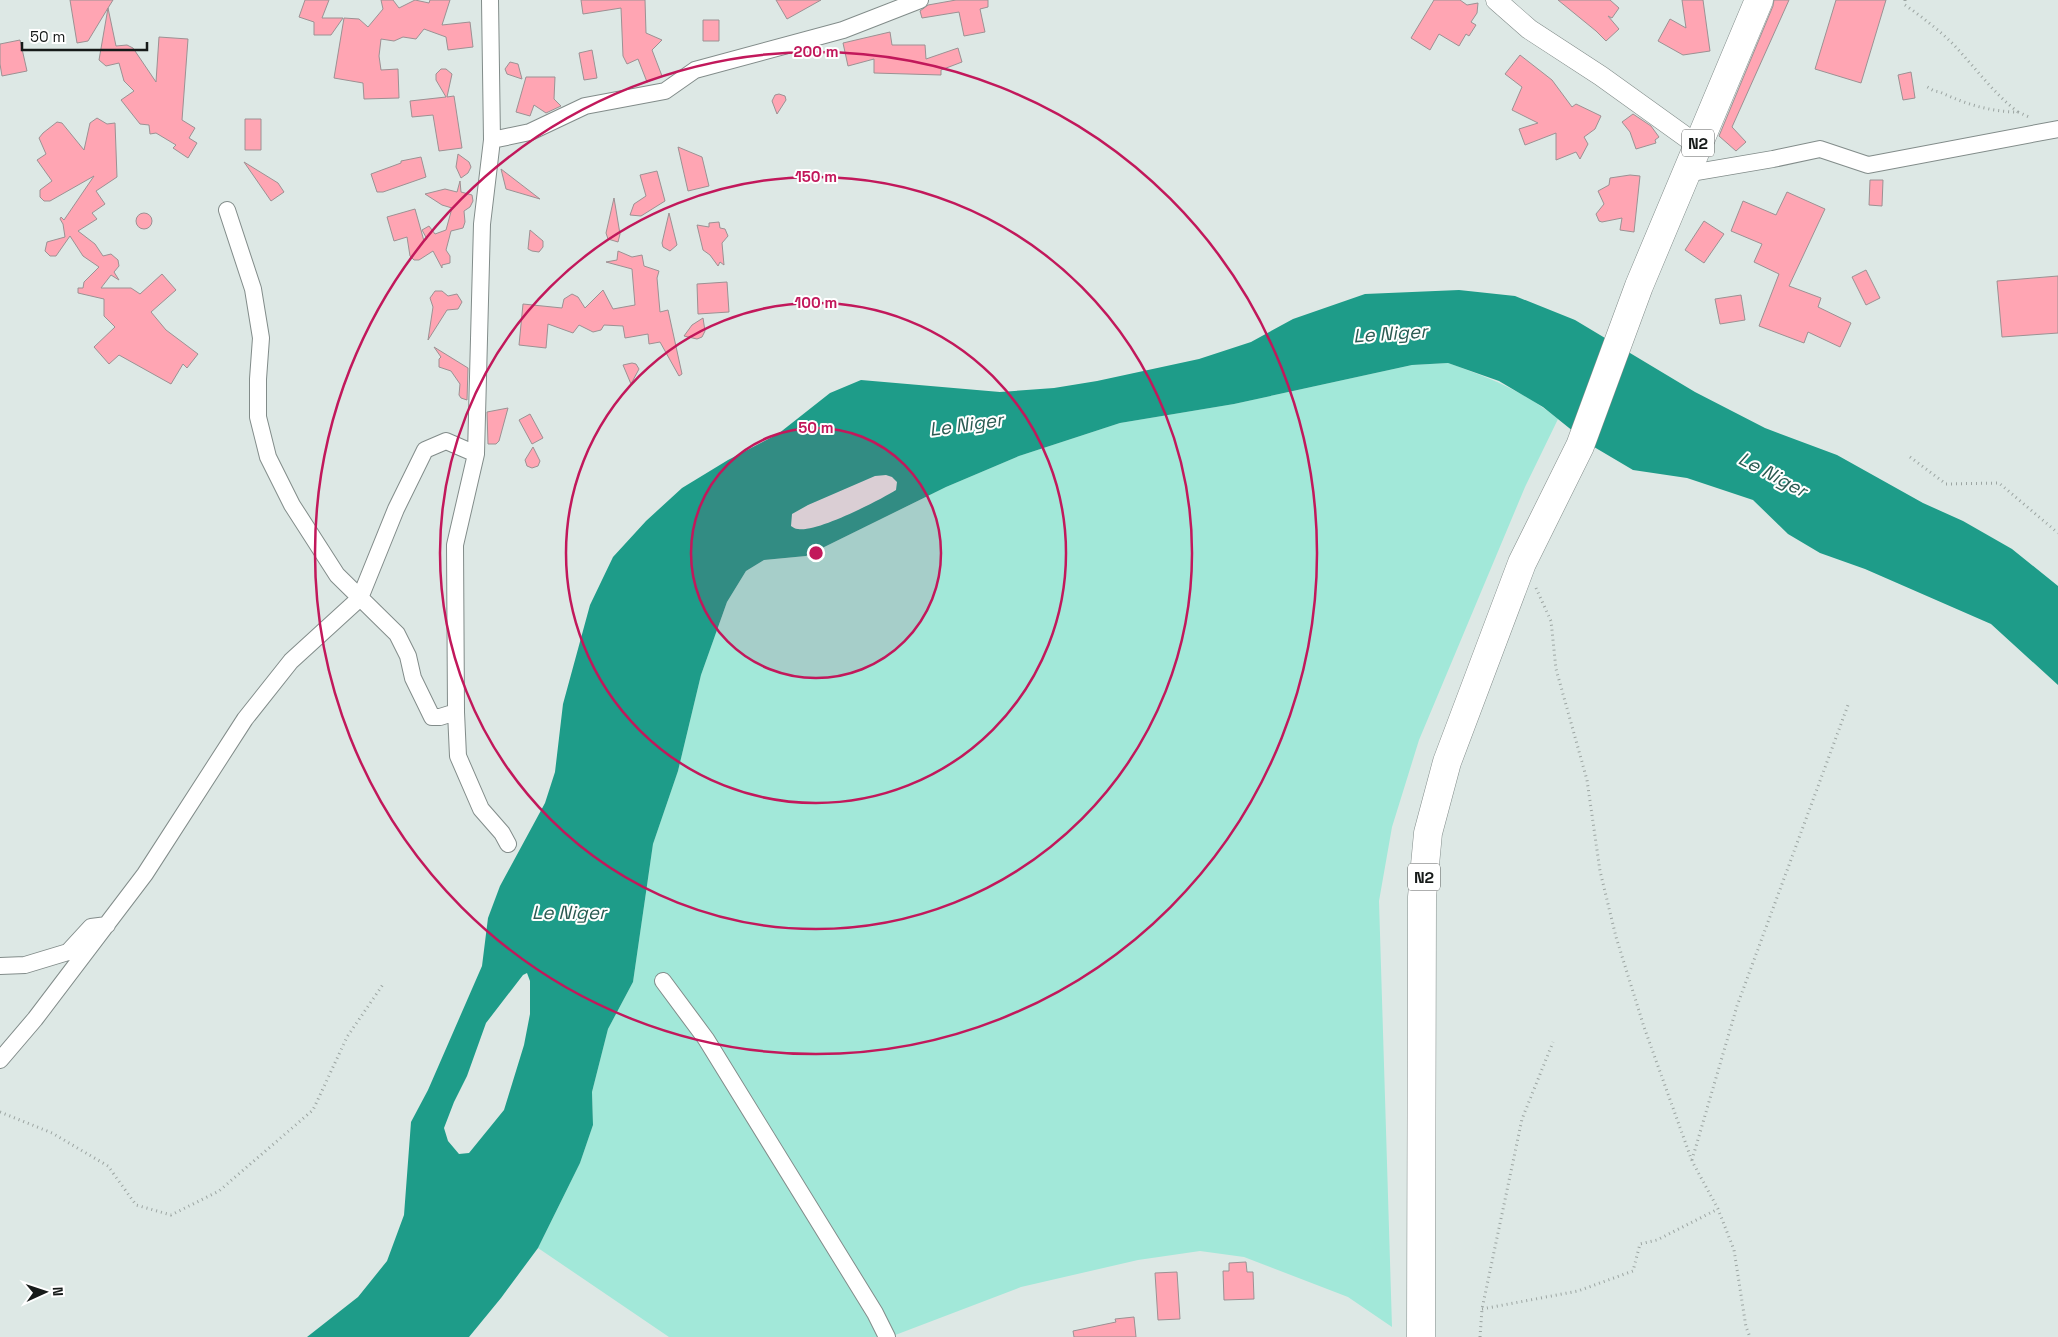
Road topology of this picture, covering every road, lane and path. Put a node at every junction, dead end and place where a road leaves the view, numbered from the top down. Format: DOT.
graph roads {
  1 [pos="490,0"];
  2 [pos="920,0"];
  3 [pos="1496,0"];
  4 [pos="1759,0"];
  5 [pos="1905,0"];
  6 [pos="1924,85"];
  7 [pos="2058,129"];
  8 [pos="492,140"];
  9 [pos="1697,145"];
  10 [pos="1685,174"];
  11 [pos="227,210"];
  12 [pos="476,454"];
  13 [pos="1910,457"];
  14 [pos="2058,533"];
  15 [pos="1522,563"];
  16 [pos="360,598"];
  17 [pos="1848,705"];
  18 [pos="456,712"];
  19 [pos="508,844"];
  20 [pos="107,925"];
  21 [pos="0,966"];
  22 [pos="663,981"];
  23 [pos="384,983"];
  24 [pos="1553,1042"];
  25 [pos="0,1060"];
  26 [pos="0,1112"];
  27 [pos="1692,1161"];
  28 [pos="1718,1209"];
  29 [pos="1482,1309"];
  30 [pos="888,1337"];
  31 [pos="1421,1337"];
  32 [pos="1480,1337"];
  33 [pos="1750,1337"];
  1 -- 8 [label="street"];
  2 -- 8 [label="street"];
  3 -- 9 [label="street"];
  4 -- 9 [label="highway, N2"];
  5 -- 6 [label="path"];
  7 -- 10 [label="street"];
  8 -- 12 [label="street"];
  9 -- 10 [label="highway, N2"];
  10 -- 15 [label="highway, N2"];
  11 -- 16 [label="street"];
  12 -- 16 [label="street"];
  12 -- 18 [label="street"];
  13 -- 14 [label="path"];
  15 -- 27 [label="path"];
  15 -- 31 [label="highway, N2"];
  16 -- 18 [label="street"];
  16 -- 20 [label="street"];
  17 -- 27 [label="path"];
  18 -- 19 [label="street"];
  20 -- 21 [label="street"];
  20 -- 25 [label="street"];
  22 -- 30 [label="street"];
  23 -- 26 [label="path"];
  24 -- 29 [label="path"];
  27 -- 28 [label="path"];
  28 -- 29 [label="path"];
  28 -- 33 [label="path"];
  29 -- 32 [label="path"];
}
